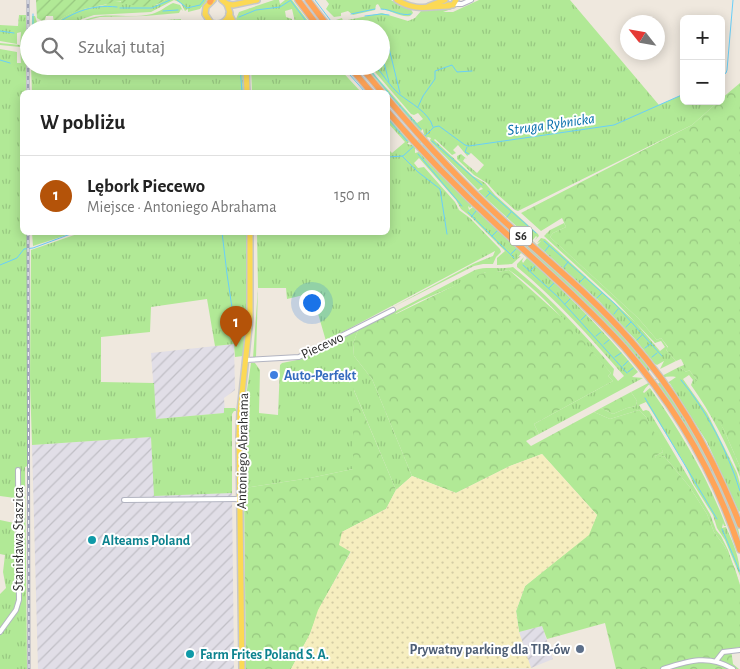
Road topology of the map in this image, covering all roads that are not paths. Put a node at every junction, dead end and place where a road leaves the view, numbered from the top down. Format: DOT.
graph roads {
  1 [pos="257,0"];
  2 [pos="298,0"];
  3 [pos="308,0"];
  4 [pos="397,0"];
  5 [pos="445,0"];
  6 [pos="470,0"];
  7 [pos="211,1"];
  8 [pos="224,2"];
  9 [pos="249,2"];
  10 [pos="453,3"];
  11 [pos="423,8"];
  12 [pos="230,14"];
  13 [pos="208,20"];
  14 [pos="226,20"];
  15 [pos="232,20"];
  16 [pos="313,20"];
  17 [pos="323,20"];
  18 [pos="246,75"];
  19 [pos="357,75"];
  20 [pos="368,75"];
  21 [pos="247,90"];
  22 [pos="369,90"];
  23 [pos="380,90"];
  24 [pos="390,101"];
  25 [pos="390,114"];
  26 [pos="250,235"];
  27 [pos="393,310"];
  28 [pos="246,360"];
  29 [pos="18,470"];
  30 [pos="240,499"];
  31 [pos="124,500"];
  32 [pos="740,525"];
  33 [pos="740,550"];
  34 [pos="0,632"];
  35 [pos="740,650"];
  36 [pos="716,661"];
  37 [pos="242,669"];
  38 [pos="663,669"];
  39 [pos="733,669"];
  1 -- 9 [label="main road"];
  2 -- 16 [label="highway"];
  3 -- 17 [label="highway"];
  4 -- 11 [label="main road"];
  5 -- 10 [label="main road"];
  5 -- 11 [label="main road"];
  6 -- 10 [label="street"];
  7 -- 13 [label="main road"];
  8 -- 9 [label="main road"];
  8 -- 12 [label="main road"];
  9 -- 12 [label="main road"];
  10 -- 11 [label="main road"];
  12 -- 14 [label="main road"];
  12 -- 15 [label="main road"];
  18 -- 21 [label="main road"];
  19 -- 22 [label="highway"];
  20 -- 23 [label="highway"];
  24 -- 32 [label="highway, S6"];
  25 -- 33 [label="highway, S6"];
  26 -- 28 [label="main road, Antoniego Abrahama"];
  27 -- 28 [label="street, Piecewo"];
  28 -- 30 [label="main road, Antoniego Abrahama"];
  29 -- 34 [label="street, Stanisława Staszica"];
  30 -- 31 [label="street"];
  30 -- 37 [label="main road, Antoniego Abrahama"];
  35 -- 36 [label="street"];
  36 -- 38 [label="street"];
  36 -- 39 [label="street"];
}
